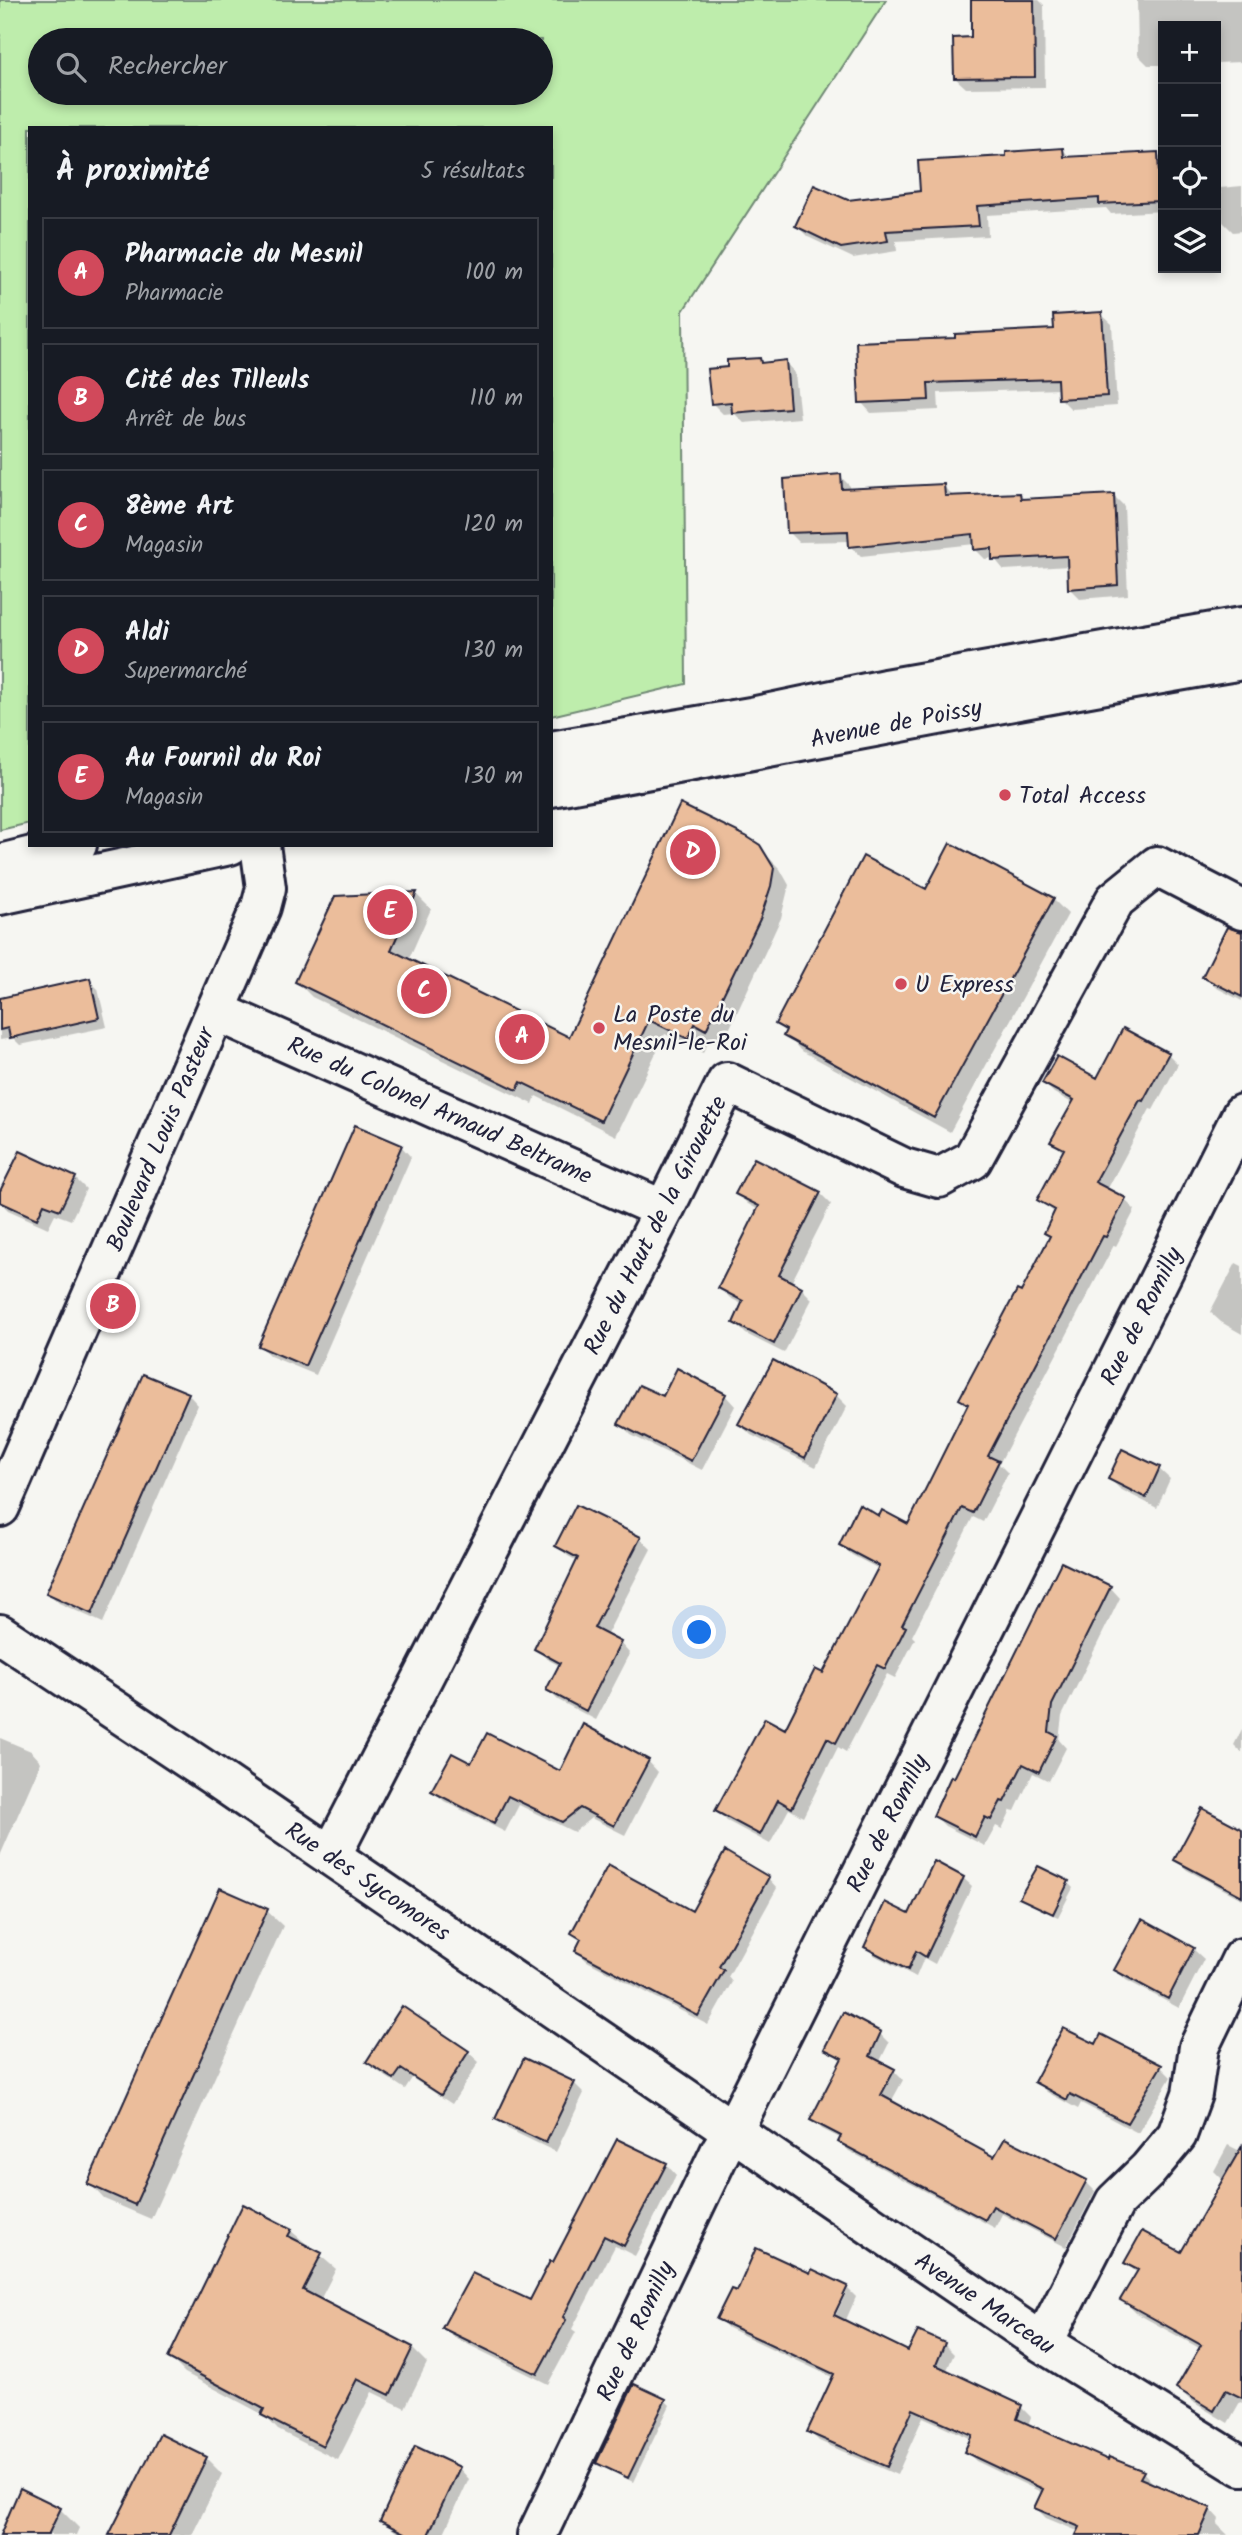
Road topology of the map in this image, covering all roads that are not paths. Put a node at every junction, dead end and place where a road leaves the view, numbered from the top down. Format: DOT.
graph roads {
  1 [pos="1242,627"];
  2 [pos="1242,660"];
  3 [pos="889,706"];
  4 [pos="755,734"];
  5 [pos="553,751"];
  6 [pos="553,786"];
  7 [pos="69,847"];
  8 [pos="221,847"];
  9 [pos="260,847"];
  10 [pos="0,864"];
  11 [pos="0,895"];
  12 [pos="1242,910"];
  13 [pos="216,1011"];
  14 [pos="1242,1114"];
  15 [pos="664,1210"];
  16 [pos="0,1507"];
  17 [pos="0,1634"];
  18 [pos="331,1856"];
  19 [pos="1242,1958"];
  20 [pos="733,2131"];
  21 [pos="1043,2343"];
  22 [pos="1242,2466"];
  23 [pos="537,2535"];
  1 -- 3 [label="street, Avenue de Poissy"];
  2 -- 3 [label="street, Avenue de Poissy"];
  3 -- 4 [label="street, Avenue de Poissy"];
  4 -- 5 [label="street, Avenue de Poissy"];
  4 -- 6 [label="street, Avenue de Poissy"];
  7 -- 10 [label="street"];
  8 -- 11 [label="street"];
  9 -- 13 [label="street, Boulevard Louis Pasteur"];
  12 -- 15 [label="street, Rue du Haut de la Girouette"];
  13 -- 15 [label="street, Rue du Colonel Arnaud Beltrame"];
  13 -- 16 [label="street, Boulevard Louis Pasteur"];
  14 -- 20 [label="street, Rue de Romilly"];
  15 -- 18 [label="street, Rue du Haut de la Girouette"];
  17 -- 18 [label="street, Rue des Sycomores"];
  18 -- 20 [label="street, Rue des Sycomores"];
  19 -- 21 [label="street"];
  20 -- 21 [label="street, Avenue Marceau"];
  20 -- 23 [label="street, Rue de Romilly"];
  21 -- 22 [label="street, Avenue Marceau"];
}
